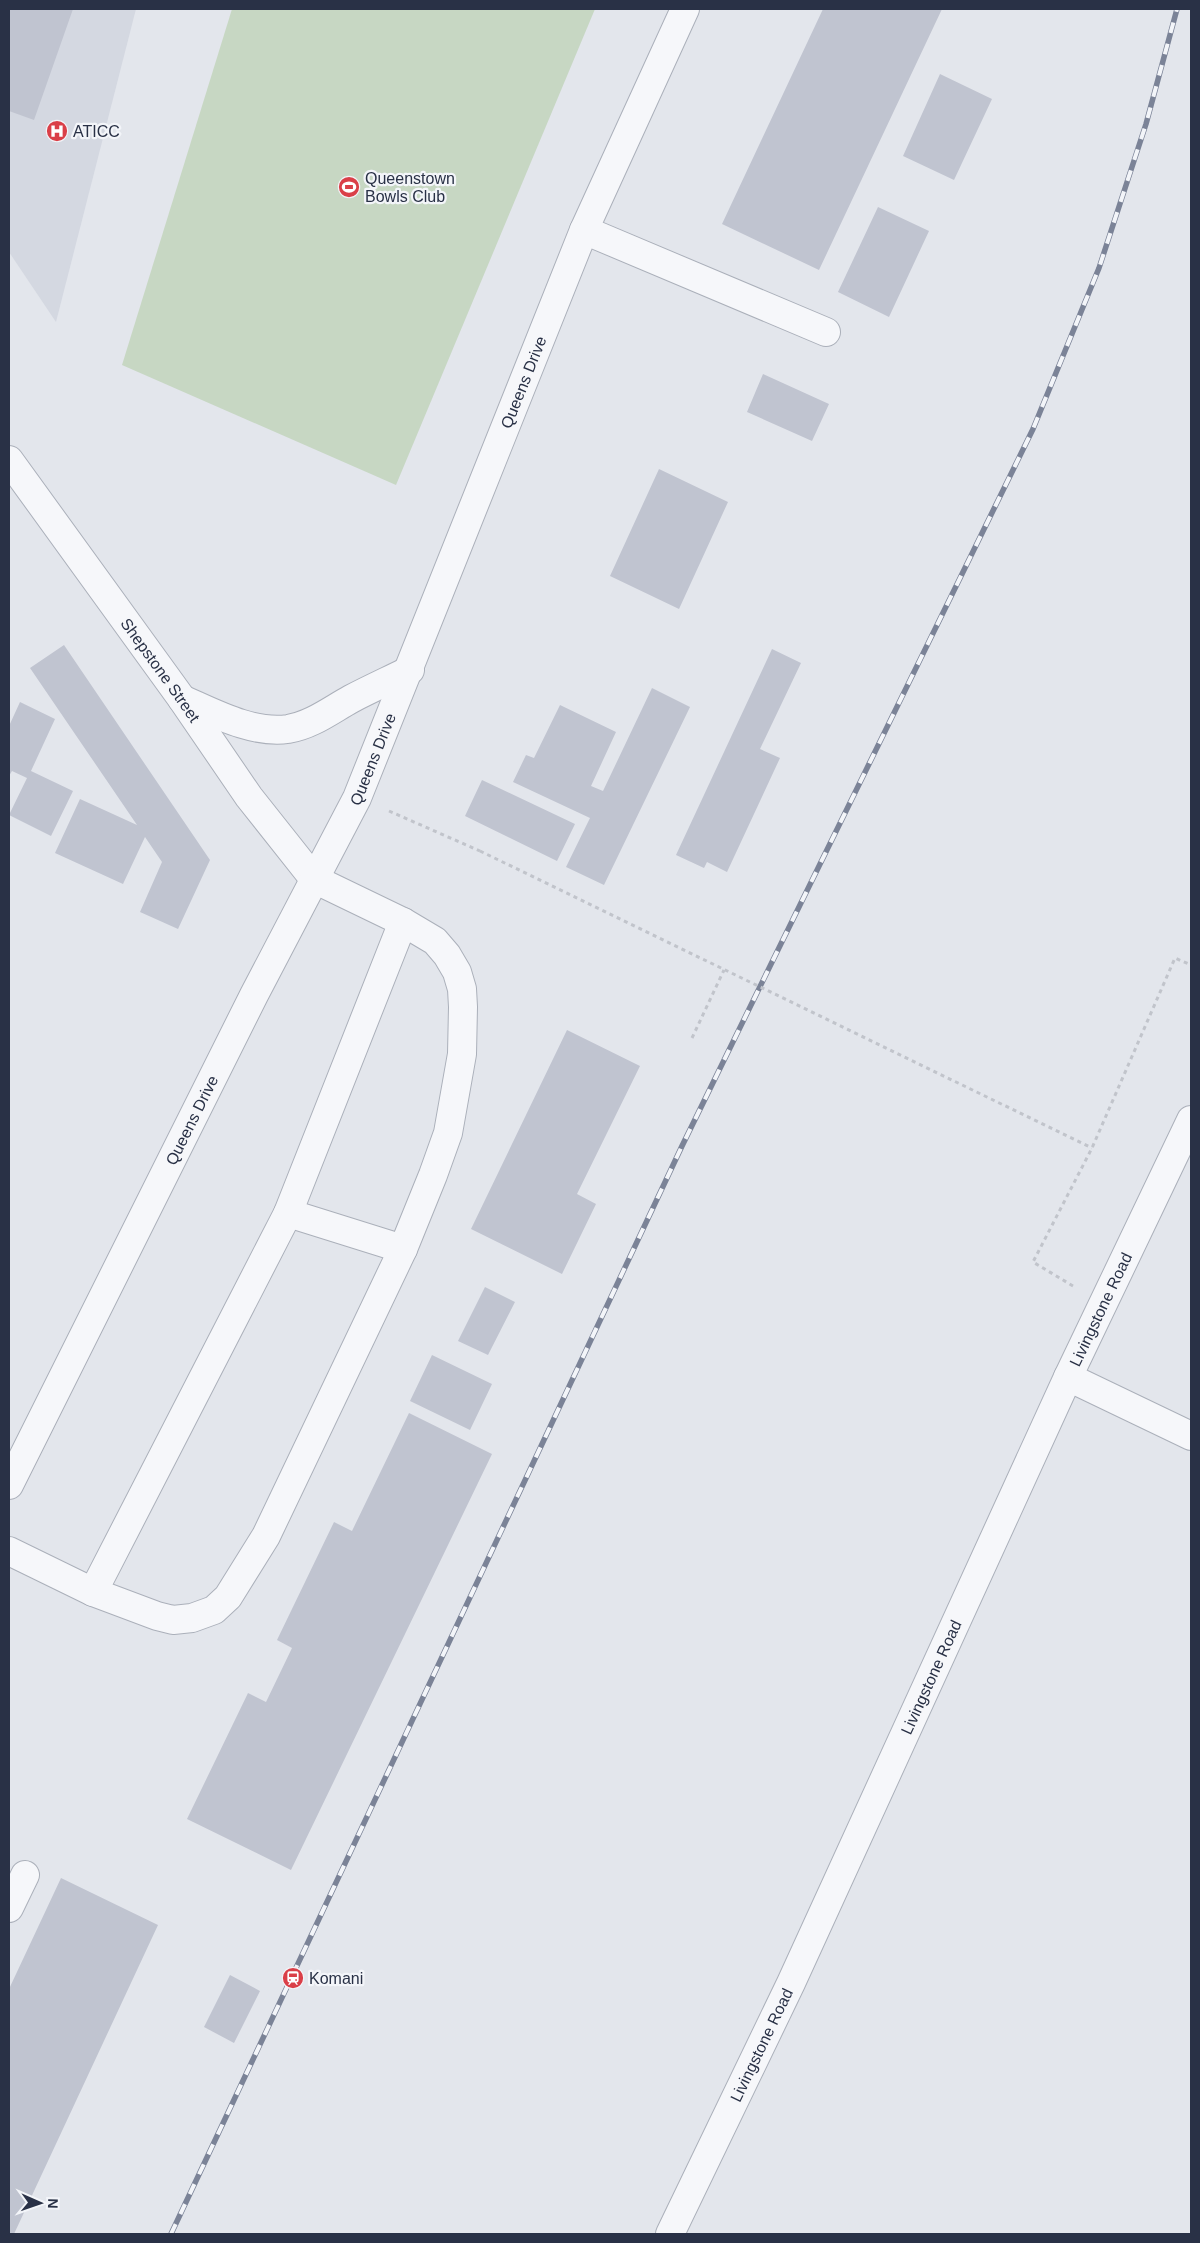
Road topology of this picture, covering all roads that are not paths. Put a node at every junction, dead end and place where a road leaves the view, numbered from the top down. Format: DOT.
graph roads {
  1 [pos="685,9"];
  2 [pos="584,230"];
  3 [pos="826,332"];
  4 [pos="9,460"];
  5 [pos="410,670"];
  6 [pos="182,699"];
  7 [pos="314,878"];
  8 [pos="403,922"];
  9 [pos="1191,1120"];
  10 [pos="288,1213"];
  11 [pos="403,1249"];
  12 [pos="1068,1377"];
  13 [pos="1191,1436"];
  14 [pos="9,1485"];
  15 [pos="9,1551"];
  16 [pos="93,1592"];
  17 [pos="25,1875"];
  18 [pos="9,1908"];
  19 [pos="670,2234"];
  1 -- 2 [label="street, Queens Drive"];
  2 -- 3 [label="street"];
  2 -- 5 [label="street, Queens Drive"];
  4 -- 6 [label="street, Shepstone Street"];
  5 -- 6 [label="street"];
  5 -- 7 [label="street, Queens Drive"];
  6 -- 7 [label="street, Shepstone Street"];
  7 -- 8 [label="street"];
  7 -- 14 [label="street, Queens Drive"];
  8 -- 10 [label="street"];
  8 -- 11 [label="street"];
  9 -- 12 [label="street, Livingstone Road"];
  10 -- 11 [label="street"];
  10 -- 16 [label="street"];
  11 -- 16 [label="street"];
  12 -- 13 [label="street"];
  12 -- 19 [label="street, Livingstone Road"];
  15 -- 16 [label="street"];
  17 -- 18 [label="street"];
}
